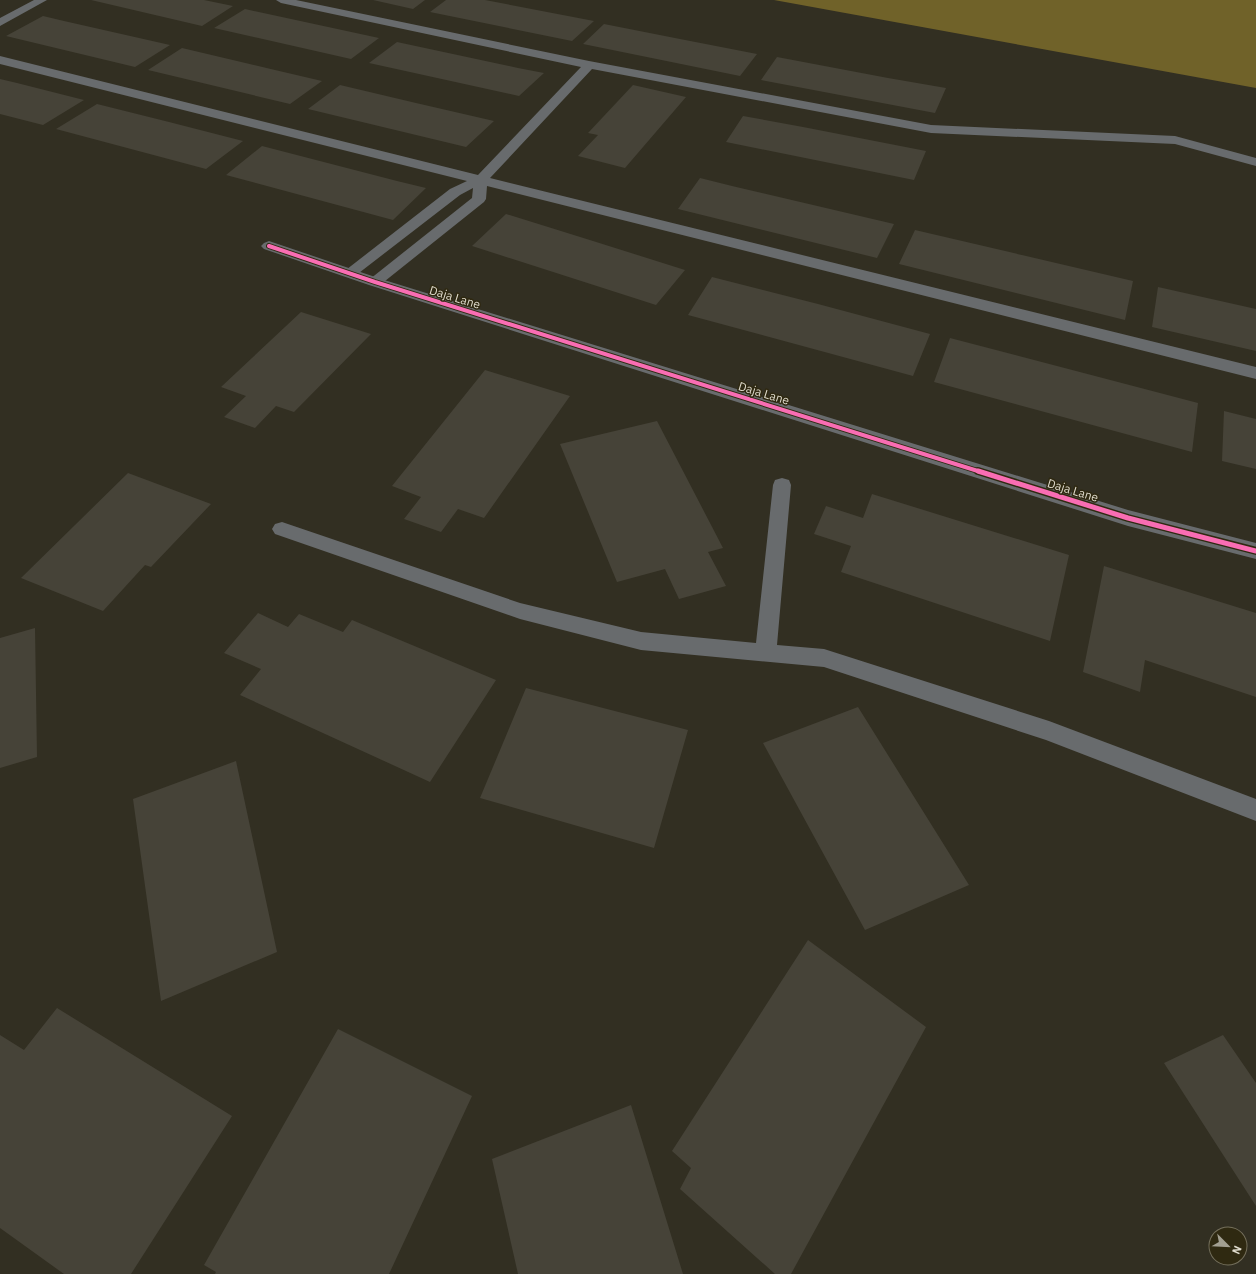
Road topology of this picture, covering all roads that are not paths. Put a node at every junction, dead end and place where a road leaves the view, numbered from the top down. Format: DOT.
graph roads {
  1 [pos="42,0"];
  2 [pos="281,0"];
  3 [pos="0,23"];
  4 [pos="0,60"];
  5 [pos="589,65"];
  6 [pos="1256,162"];
  7 [pos="481,179"];
  8 [pos="269,246"];
  9 [pos="350,273"];
  10 [pos="374,282"];
  11 [pos="1256,373"];
  12 [pos="782,485"];
  13 [pos="282,529"];
  14 [pos="1256,551"];
  15 [pos="766,653"];
  16 [pos="1256,810"];
  1 -- 3 [label="lane"];
  2 -- 5 [label="lane"];
  4 -- 7 [label="lane"];
  5 -- 6 [label="lane"];
  5 -- 7 [label="lane"];
  7 -- 9 [label="lane"];
  7 -- 10 [label="lane"];
  7 -- 11 [label="lane"];
  8 -- 9 [label="street, Daja Lane"];
  9 -- 10 [label="street, Daja Lane"];
  10 -- 14 [label="street, Daja Lane"];
  12 -- 15 [label="lane"];
  13 -- 15 [label="lane"];
  15 -- 16 [label="lane"];
}
